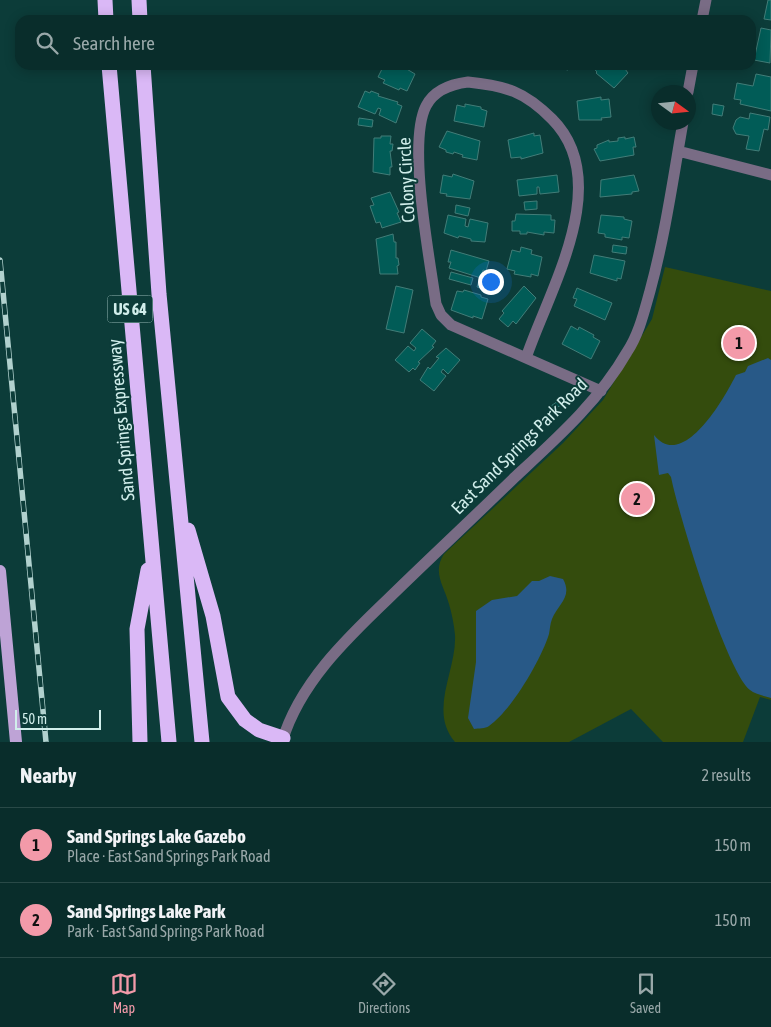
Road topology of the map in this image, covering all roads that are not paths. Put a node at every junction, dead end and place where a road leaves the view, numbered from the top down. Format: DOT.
graph roads {
  1 [pos="105,0"];
  2 [pos="139,0"];
  3 [pos="706,0"];
  4 [pos="106,15"];
  5 [pos="140,15"];
  6 [pos="703,15"];
  7 [pos="109,70"];
  8 [pos="143,70"];
  9 [pos="692,70"];
  10 [pos="689,85"];
  11 [pos="682,130"];
  12 [pos="678,152"];
  13 [pos="771,175"];
  14 [pos="526,358"];
  15 [pos="600,391"];
  16 [pos="177,493"];
  17 [pos="151,552"];
  18 [pos="0,571"];
  19 [pos="282,740"];
  20 [pos="16,742"];
  21 [pos="140,742"];
  22 [pos="169,742"];
  23 [pos="202,742"];
  1 -- 4 [label="highway"];
  2 -- 5 [label="highway"];
  3 -- 6 [label="street"];
  7 -- 17 [label="highway, Sand Springs Expressway / US 64"];
  8 -- 16 [label="highway, US 64"];
  9 -- 10 [label="street"];
  11 -- 12 [label="street, East Sand Springs Park Road"];
  12 -- 13 [label="street"];
  12 -- 15 [label="street, East Sand Springs Park Road"];
  14 -- 14 [label="street, Colony Circle"];
  14 -- 15 [label="street, Colony Circle"];
  15 -- 19 [label="street, East Sand Springs Park Road"];
  16 -- 19 [label="highway"];
  16 -- 23 [label="highway, US 64"];
  17 -- 21 [label="highway"];
  17 -- 22 [label="highway, Sand Springs Expressway / US 64"];
  18 -- 20 [label="main road"];
}
